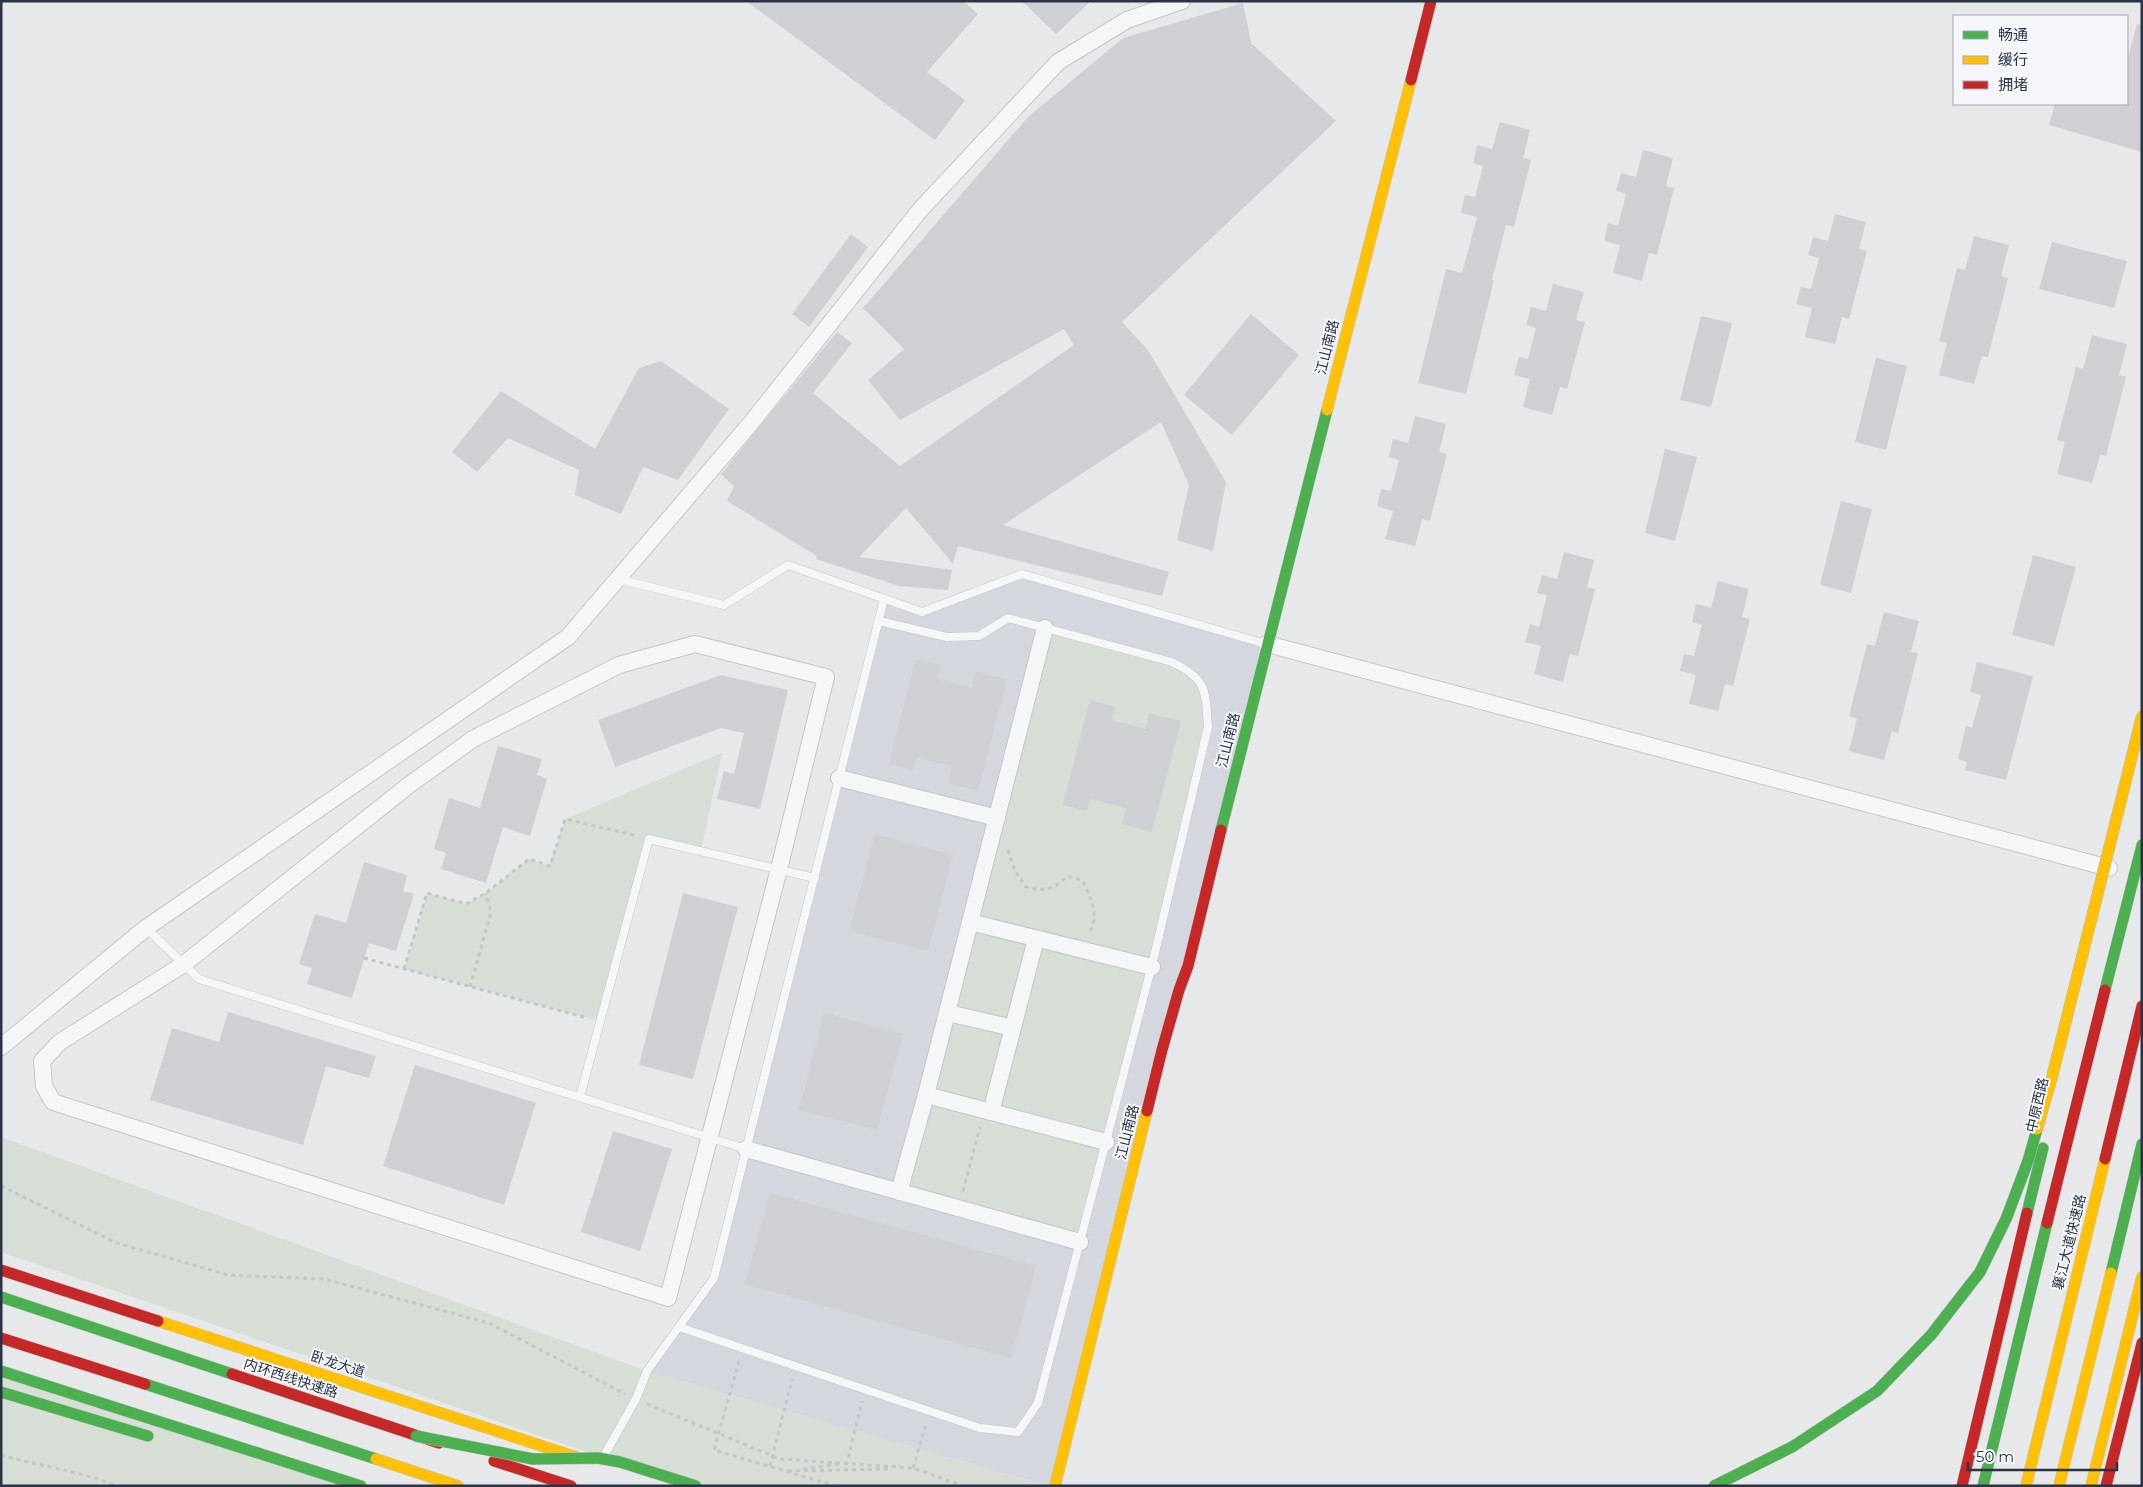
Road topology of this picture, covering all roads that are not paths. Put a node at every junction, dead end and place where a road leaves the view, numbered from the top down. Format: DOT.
graph roads {
  1 [pos="1182,1"];
  2 [pos="1430,1"];
  3 [pos="618,579"];
  4 [pos="884,599"];
  5 [pos="879,621"];
  6 [pos="1045,628"];
  7 [pos="1267,644"];
  8 [pos="2142,716"];
  9 [pos="2142,731"];
  10 [pos="839,778"];
  11 [pos="997,818"];
  12 [pos="2142,844"];
  13 [pos="2109,868"];
  14 [pos="779,869"];
  15 [pos="814,878"];
  16 [pos="970,922"];
  17 [pos="146,928"];
  18 [pos="1036,939"];
  19 [pos="184,964"];
  20 [pos="1152,967"];
  21 [pos="2142,1006"];
  22 [pos="948,1013"];
  23 [pos="1013,1028"];
  24 [pos="1,1047"];
  25 [pos="926,1095"];
  26 [pos="580,1097"];
  27 [pos="988,1111"];
  28 [pos="711,1138"];
  29 [pos="1106,1142"];
  30 [pos="2142,1144"];
  31 [pos="746,1149"];
  32 [pos="899,1192"];
  33 [pos="1080,1242"];
  34 [pos="1,1258"];
  35 [pos="1,1270"];
  36 [pos="2142,1277"];
  37 [pos="1,1297"];
  38 [pos="678,1328"];
  39 [pos="190,1332"];
  40 [pos="1,1338"];
  41 [pos="2142,1343"];
  42 [pos="1,1371"];
  43 [pos="1,1392"];
  44 [pos="416,1436"];
  45 [pos="160,1438"];
  46 [pos="208,1450"];
  47 [pos="1766,1462"];
  48 [pos="600,1465"];
  49 [pos="361,1486"];
  50 [pos="458,1486"];
  51 [pos="571,1486"];
  52 [pos="665,1486"];
  53 [pos="696,1486"];
  54 [pos="1055,1486"];
  55 [pos="1714,1486"];
  56 [pos="1728,1486"];
  57 [pos="1962,1486"];
  58 [pos="1983,1486"];
  59 [pos="2026,1486"];
  60 [pos="2059,1486"];
  61 [pos="2091,1486"];
  62 [pos="2106,1486"];
  1 -- 3 [label="street"];
  2 -- 7 [label="main road, 江山南路"];
  3 -- 4 [label="lane"];
  3 -- 17 [label="street"];
  4 -- 5 [label="lane"];
  4 -- 7 [label="lane"];
  5 -- 6 [label="lane"];
  5 -- 10 [label="lane"];
  6 -- 11 [label="street"];
  6 -- 20 [label="lane"];
  7 -- 13 [label="street"];
  7 -- 54 [label="main road, 江山南路"];
  8 -- 47 [label="main road, bridge"];
  9 -- 13 [label="main road, 中原西路"];
  10 -- 11 [label="street"];
  10 -- 15 [label="lane"];
  11 -- 16 [label="street"];
  12 -- 58 [label="main road"];
  13 -- 57 [label="main road, 中原西路"];
  14 -- 15 [label="lane"];
  14 -- 19 [label="street"];
  14 -- 26 [label="lane"];
  14 -- 28 [label="street"];
  15 -- 31 [label="lane"];
  16 -- 18 [label="street"];
  16 -- 22 [label="street"];
  17 -- 19 [label="lane"];
  17 -- 24 [label="street"];
  18 -- 20 [label="street"];
  18 -- 23 [label="street"];
  19 -- 26 [label="lane"];
  19 -- 28 [label="street"];
  20 -- 29 [label="lane"];
  21 -- 59 [label="main road, 襄江大道快速路"];
  22 -- 23 [label="street"];
  22 -- 25 [label="street"];
  23 -- 27 [label="street"];
  25 -- 27 [label="street"];
  25 -- 32 [label="street"];
  26 -- 28 [label="lane"];
  27 -- 29 [label="street"];
  28 -- 31 [label="lane"];
  29 -- 33 [label="lane"];
  30 -- 60 [label="main road"];
  31 -- 32 [label="street"];
  31 -- 38 [label="lane"];
  32 -- 33 [label="street"];
  33 -- 38 [label="lane"];
  34 -- 39 [label="main road"];
  35 -- 39 [label="main road, 卧龙大道"];
  36 -- 61 [label="main road"];
  37 -- 44 [label="main road, 内环西线快速路"];
  38 -- 48 [label="lane"];
  39 -- 48 [label="main road, 卧龙大道"];
  40 -- 50 [label="main road"];
  41 -- 62 [label="main road"];
  42 -- 49 [label="main road"];
  43 -- 45 [label="main road"];
  44 -- 51 [label="main road, 内环西线快速路, bridge"];
  44 -- 53 [label="main road, bridge"];
  46 -- 49 [label="main road"];
  47 -- 55 [label="main road, bridge"];
  47 -- 56 [label="main road, bridge"];
  48 -- 52 [label="main road, 卧龙大道"];
}
